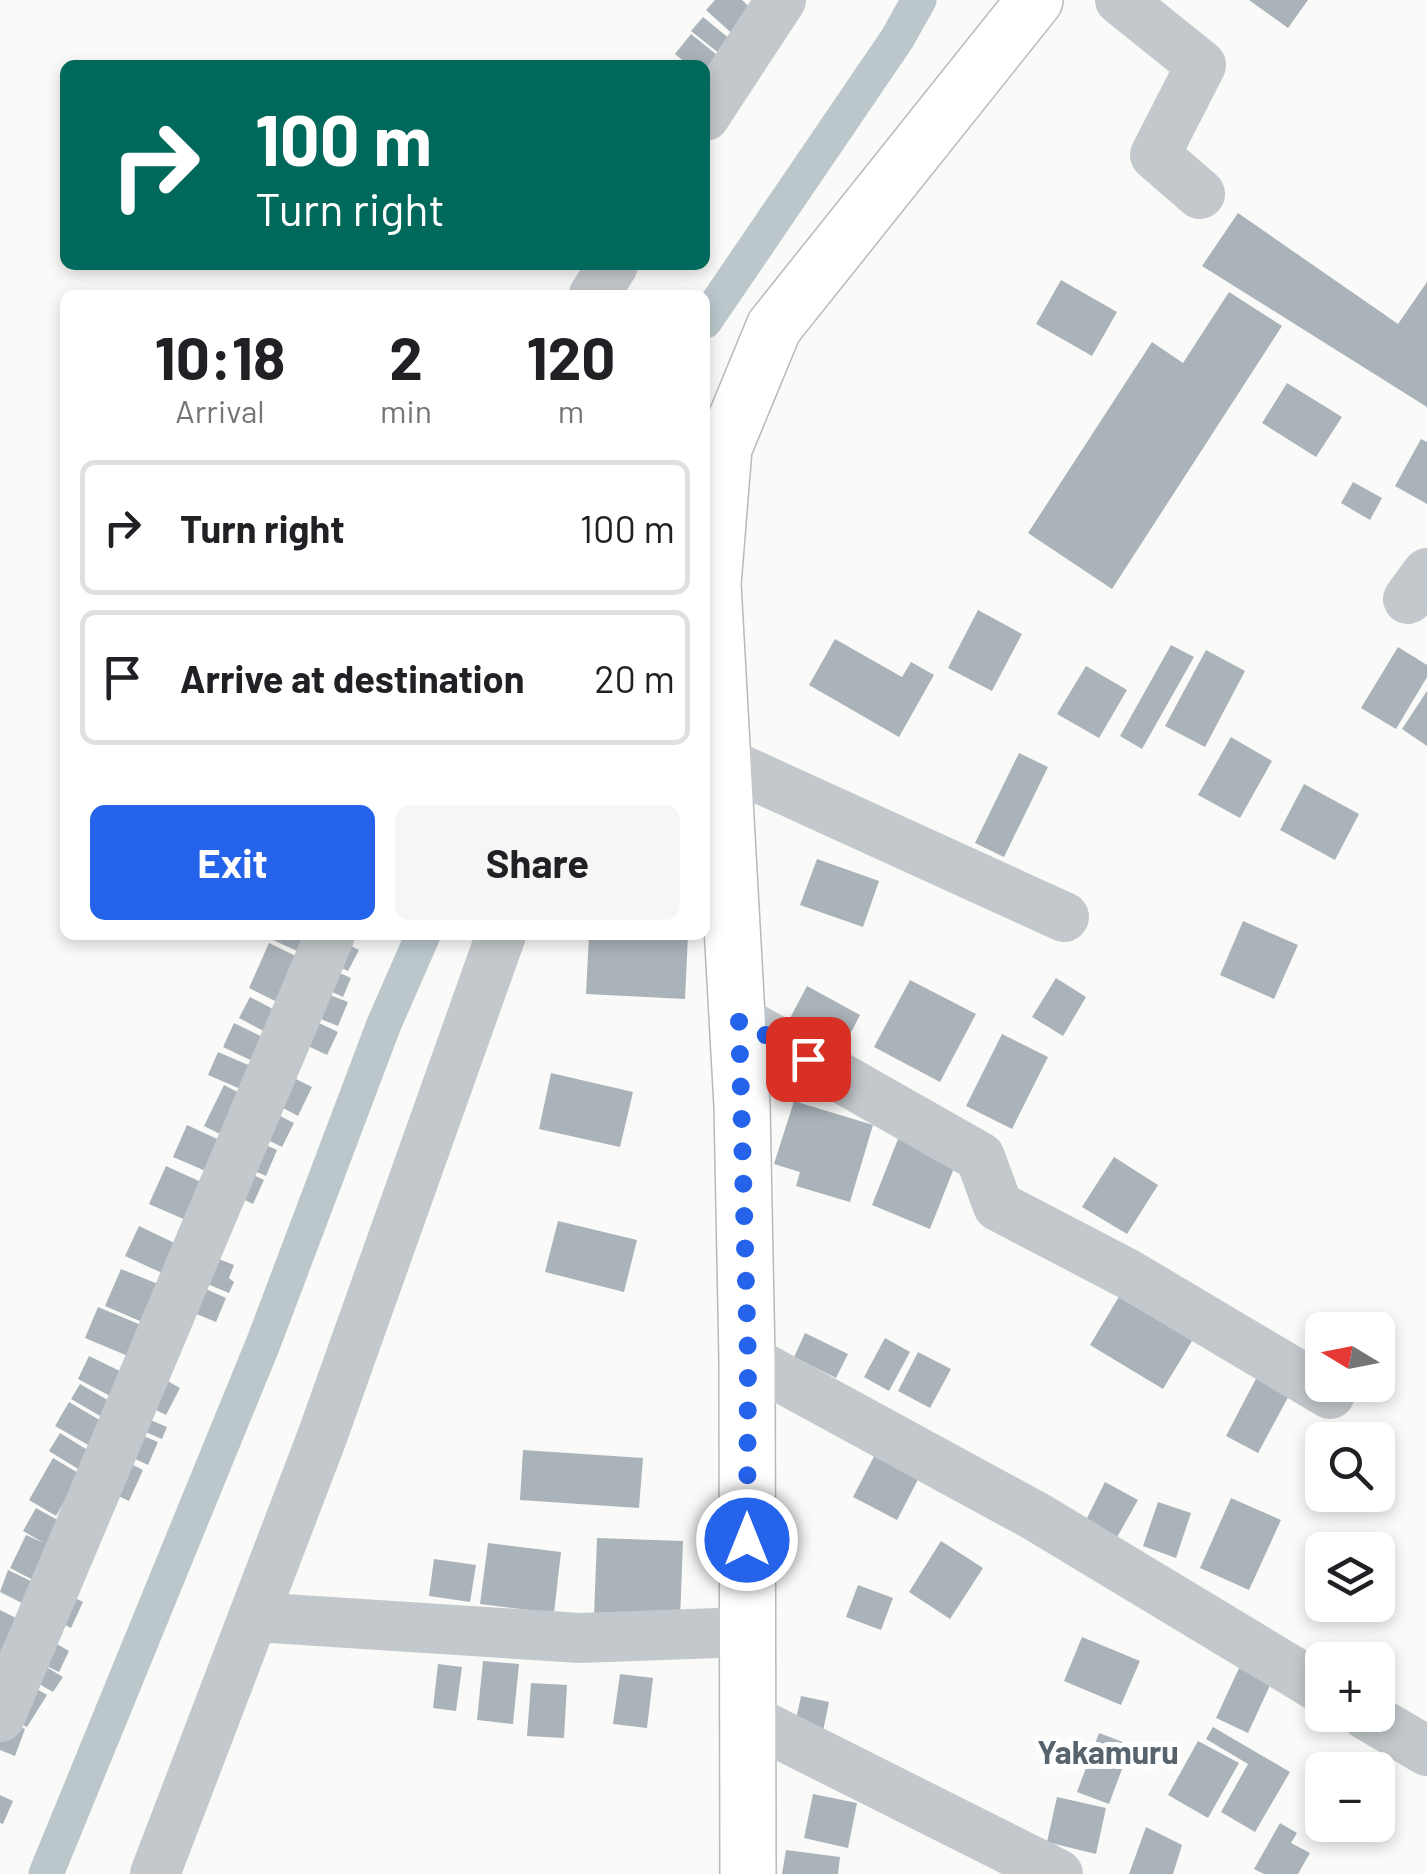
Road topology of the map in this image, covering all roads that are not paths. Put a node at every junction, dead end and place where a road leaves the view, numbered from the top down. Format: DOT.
graph roads {
  1 [pos="781,0"];
  2 [pos="1035,0"];
  3 [pos="1120,0"];
  4 [pos="710,108"];
  5 [pos="1200,194"];
  6 [pos="710,575"];
  7 [pos="710,596"];
  8 [pos="724,762"];
  9 [pos="1064,918"];
  10 [pos="328,940"];
  11 [pos="499,940"];
  12 [pos="739,1020"];
  13 [pos="748,1359"];
  14 [pos="1305,1379"];
  15 [pos="253,1617"];
  16 [pos="746,1632"];
  17 [pos="1305,1679"];
  18 [pos="0,1717"];
  19 [pos="747,1718"];
  20 [pos="1394,1732"];
  21 [pos="1427,1752"];
  22 [pos="155,1874"];
  23 [pos="748,1874"];
  24 [pos="1058,1874"];
  1 -- 4 [label="street"];
  2 -- 6 [label="main road"];
  3 -- 5 [label="street"];
  7 -- 8 [label="main road"];
  8 -- 9 [label="street"];
  8 -- 12 [label="main road"];
  10 -- 18 [label="street"];
  11 -- 15 [label="street"];
  12 -- 13 [label="main road"];
  12 -- 14 [label="street"];
  13 -- 16 [label="main road"];
  13 -- 17 [label="street"];
  15 -- 16 [label="street"];
  15 -- 22 [label="street"];
  16 -- 19 [label="main road"];
  19 -- 23 [label="main road"];
  19 -- 24 [label="street"];
  20 -- 21 [label="street"];
}
